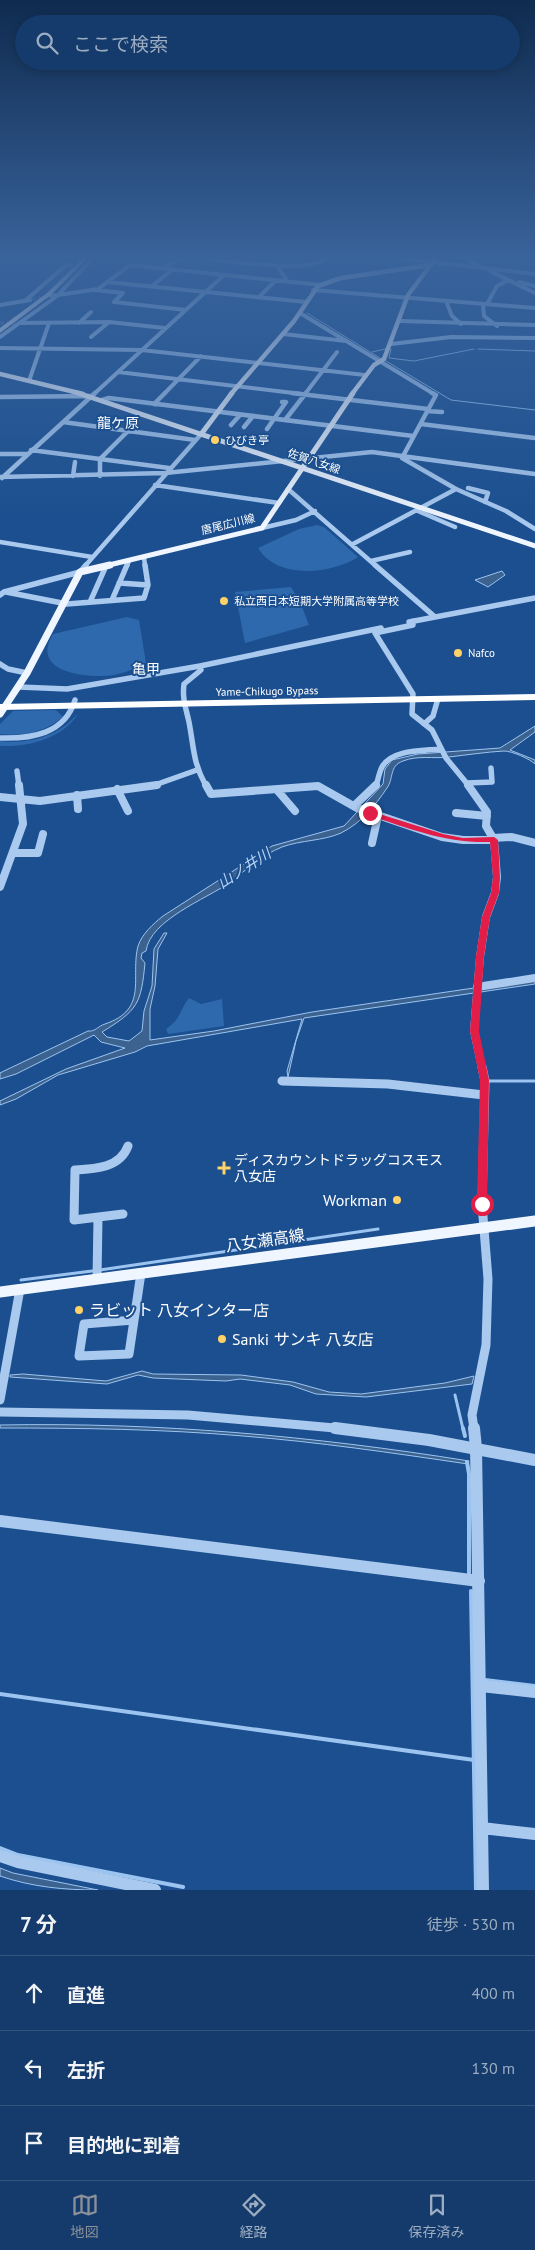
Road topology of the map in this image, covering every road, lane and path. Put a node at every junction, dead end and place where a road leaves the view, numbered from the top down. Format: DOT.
graph roads {
  1 [pos="145,347"];
  2 [pos="272,347"];
  3 [pos="358,347"];
  4 [pos="389,347"];
  5 [pos="0,348"];
  6 [pos="41,348"];
  7 [pos="142,350"];
  8 [pos="337,352"];
  9 [pos="201,356"];
  10 [pos="381,361"];
  11 [pos="258,363"];
  12 [pos="323,370"];
  13 [pos="118,372"];
  14 [pos="0,374"];
  15 [pos="365,375"];
  16 [pos="179,379"];
  17 [pos="29,381"];
  18 [pos="238,386"];
  19 [pos="305,394"];
  20 [pos="92,396"];
  21 [pos="388,396"];
  22 [pos="0,397"];
  23 [pos="102,400"];
  24 [pos="349,400"];
  25 [pos="282,402"];
  26 [pos="154,404"];
  27 [pos="383,404"];
  28 [pos="428,410"];
  29 [pos="219,412"];
  30 [pos="442,412"];
  31 [pos="240,415"];
  32 [pos="252,416"];
  33 [pos="274,419"];
  34 [pos="285,420"];
  35 [pos="63,422"];
  36 [pos="421,424"];
  37 [pos="231,425"];
  38 [pos="332,426"];
  39 [pos="244,427"];
  40 [pos="267,429"];
  41 [pos="128,431"];
  42 [pos="202,434"];
  43 [pos="414,436"];
  44 [pos="535,438"];
  45 [pos="195,440"];
  46 [pos="30,452"];
  47 [pos="0,454"];
  48 [pos="403,456"];
  49 [pos="310,458"];
  50 [pos="100,459"];
  51 [pos="284,461"];
  52 [pos="75,464"];
  53 [pos="114,465"];
  54 [pos="169,468"];
  55 [pos="304,468"];
  56 [pos="165,473"];
  57 [pos="535,474"];
  58 [pos="116,475"];
  59 [pos="73,476"];
  60 [pos="100,476"];
  61 [pos="1,478"];
  62 [pos="155,485"];
  63 [pos="468,488"];
  64 [pos="288,489"];
  65 [pos="456,489"];
  66 [pos="485,502"];
  67 [pos="279,503"];
  68 [pos="424,508"];
  69 [pos="418,511"];
  70 [pos="314,512"];
  71 [pos="455,527"];
  72 [pos="262,528"];
  73 [pos="535,529"];
  74 [pos="0,542"];
  75 [pos="353,544"];
  76 [pos="535,546"];
  77 [pos="410,552"];
  78 [pos="92,557"];
  79 [pos="144,557"];
  80 [pos="371,560"];
  81 [pos="129,561"];
  82 [pos="106,566"];
  83 [pos="80,572"];
  84 [pos="119,583"];
  85 [pos="148,585"];
  86 [pos="1,593"];
  87 [pos="535,598"];
  88 [pos="112,600"];
  89 [pos="90,602"];
  90 [pos="65,603"];
  91 [pos="435,616"];
  92 [pos="413,621"];
  93 [pos="0,664"];
  94 [pos="200,666"];
  95 [pos="27,673"];
  96 [pos="128,678"];
  97 [pos="155,678"];
  98 [pos="19,687"];
  99 [pos="535,692"];
  100 [pos="413,697"];
  101 [pos="535,697"];
  102 [pos="183,701"];
  103 [pos="0,702"];
  104 [pos="437,702"];
  105 [pos="75,703"];
  106 [pos="1,711"];
  107 [pos="424,724"];
  108 [pos="0,738"];
  109 [pos="441,750"];
  110 [pos="491,768"];
  111 [pos="197,770"];
  112 [pos="17,771"];
  113 [pos="469,783"];
  114 [pos="117,789"];
  115 [pos="277,790"];
  116 [pos="77,795"];
  117 [pos="0,797"];
  118 [pos="21,799"];
  119 [pos="296,800"];
  120 [pos="288,802"];
  121 [pos="356,807"];
  122 [pos="78,809"];
  123 [pos="128,811"];
  124 [pos="295,811"];
  125 [pos="456,813"];
  126 [pos="374,814"];
  127 [pos="486,816"];
  128 [pos="43,834"];
  129 [pos="494,839"];
  130 [pos="372,843"];
  131 [pos="535,843"];
  132 [pos="13,853"];
  133 [pos="0,886"];
  134 [pos="535,978"];
  135 [pos="476,989"];
  136 [pos="282,1081"];
  137 [pos="484,1096"];
  138 [pos="128,1146"];
  139 [pos="123,1214"];
  140 [pos="98,1218"];
  141 [pos="535,1221"];
  142 [pos="484,1228"];
  143 [pos="141,1273"];
  144 [pos="97,1279"];
  145 [pos="20,1289"];
  146 [pos="0,1292"];
  147 [pos="134,1320"];
  148 [pos="0,1400"];
  149 [pos="0,1412"];
  150 [pos="476,1448"];
  151 [pos="535,1460"];
  152 [pos="0,1521"];
  153 [pos="479,1581"];
  154 [pos="480,1686"];
  155 [pos="535,1692"];
  156 [pos="482,1828"];
  157 [pos="535,1834"];
  158 [pos="0,1856"];
  159 [pos="155,1890"];
  160 [pos="483,1890"];
  1 -- 7 [label="street"];
  2 -- 11 [label="main road"];
  3 -- 10 [label="street"];
  4 -- 10 [label="main road, 唐尾広川線"];
  5 -- 6 [label="street"];
  6 -- 7 [label="street"];
  6 -- 17 [label="street"];
  7 -- 9 [label="street"];
  7 -- 13 [label="street"];
  8 -- 12 [label="street"];
  9 -- 11 [label="street"];
  9 -- 16 [label="street"];
  10 -- 15 [label="main road, 唐尾広川線"];
  10 -- 28 [label="street"];
  11 -- 12 [label="street"];
  11 -- 18 [label="main road"];
  12 -- 15 [label="street"];
  12 -- 19 [label="street"];
  13 -- 16 [label="street"];
  13 -- 20 [label="street"];
  14 -- 17 [label="main road, 佐賀八女線"];
  15 -- 24 [label="main road, 唐尾広川線"];
  16 -- 18 [label="street"];
  16 -- 26 [label="street"];
  17 -- 20 [label="main road, 佐賀八女線"];
  18 -- 19 [label="street"];
  18 -- 29 [label="main road"];
  19 -- 24 [label="street"];
  19 -- 34 [label="street"];
  20 -- 22 [label="street"];
  20 -- 23 [label="main road, 佐賀八女線"];
  20 -- 35 [label="street"];
  21 -- 27 [label="street"];
  23 -- 26 [label="street"];
  23 -- 42 [label="main road, 佐賀八女線"];
  24 -- 27 [label="street"];
  24 -- 38 [label="main road, 唐尾広川線"];
  25 -- 33 [label="street"];
  26 -- 29 [label="street"];
  27 -- 28 [label="street"];
  28 -- 30 [label="street"];
  28 -- 36 [label="street"];
  29 -- 31 [label="street"];
  29 -- 42 [label="main road"];
  31 -- 32 [label="street"];
  31 -- 37 [label="street"];
  32 -- 33 [label="street"];
  32 -- 39 [label="street"];
  33 -- 34 [label="street"];
  33 -- 40 [label="street"];
  34 -- 38 [label="street"];
  35 -- 41 [label="street"];
  35 -- 46 [label="street"];
  36 -- 43 [label="street"];
  36 -- 44 [label="street"];
  38 -- 43 [label="street"];
  38 -- 49 [label="main road, 唐尾広川線"];
  41 -- 45 [label="street"];
  41 -- 50 [label="street"];
  42 -- 45 [label="street"];
  42 -- 51 [label="main road, 佐賀八女線"];
  43 -- 48 [label="street"];
  45 -- 54 [label="street"];
  46 -- 47 [label="street"];
  46 -- 50 [label="street"];
  46 -- 61 [label="street"];
  48 -- 49 [label="street"];
  48 -- 57 [label="street"];
  48 -- 65 [label="street"];
  49 -- 51 [label="street"];
  49 -- 55 [label="main road, 唐尾広川線"];
  50 -- 54 [label="street"];
  50 -- 60 [label="street"];
  51 -- 55 [label="main road, 佐賀八女線"];
  51 -- 56 [label="street"];
  52 -- 59 [label="street"];
  53 -- 58 [label="street"];
  54 -- 56 [label="street"];
  55 -- 64 [label="main road, 唐尾広川線"];
  55 -- 68 [label="main road, 佐賀八女線"];
  56 -- 58 [label="street"];
  56 -- 62 [label="street"];
  58 -- 60 [label="street"];
  59 -- 60 [label="street"];
  59 -- 61 [label="street"];
  62 -- 67 [label="street"];
  62 -- 78 [label="street"];
  63 -- 66 [label="street"];
  64 -- 67 [label="main road, 唐尾広川線"];
  64 -- 70 [label="street"];
  65 -- 66 [label="street"];
  65 -- 68 [label="street"];
  66 -- 73 [label="street"];
  67 -- 72 [label="main road, 唐尾広川線"];
  68 -- 69 [label="street"];
  68 -- 76 [label="main road, 佐賀八女線"];
  69 -- 71 [label="street"];
  69 -- 75 [label="street"];
  70 -- 72 [label="street"];
  70 -- 75 [label="street"];
  72 -- 79 [label="main road, 唐尾広川線"];
  74 -- 78 [label="street"];
  75 -- 80 [label="street"];
  77 -- 80 [label="street"];
  78 -- 83 [label="street"];
  79 -- 81 [label="main road, 唐尾広川線"];
  79 -- 85 [label="street"];
  80 -- 91 [label="street"];
  81 -- 82 [label="main road, 唐尾広川線"];
  81 -- 84 [label="street"];
  82 -- 83 [label="main road, 唐尾広川線"];
  82 -- 89 [label="street"];
  83 -- 86 [label="street"];
  83 -- 90 [label="main road"];
  84 -- 85 [label="street"];
  84 -- 88 [label="street"];
  85 -- 88 [label="street"];
  86 -- 90 [label="street"];
  87 -- 91 [label="street"];
  88 -- 89 [label="street"];
  89 -- 90 [label="street"];
  90 -- 95 [label="main road"];
  91 -- 92 [label="street"];
  92 -- 94 [label="street"];
  92 -- 100 [label="street"];
  93 -- 95 [label="street"];
  94 -- 96 [label="street"];
  94 -- 102 [label="street"];
  95 -- 98 [label="main road"];
  96 -- 97 [label="street"];
  96 -- 98 [label="street"];
  98 -- 106 [label="main road"];
  99 -- 100 [label="highway, Yame-Chikugo Bypass"];
  100 -- 101 [label="highway, Yame-Chikugo Bypass"];
  100 -- 102 [label="highway, Yame-Chikugo Bypass"];
  100 -- 107 [label="street"];
  102 -- 105 [label="highway, Yame-Chikugo Bypass"];
  102 -- 111 [label="street"];
  103 -- 105 [label="highway, Yame-Chikugo Bypass"];
  104 -- 107 [label="street"];
  105 -- 106 [label="highway, Yame-Chikugo Bypass"];
  105 -- 108 [label="street"];
  107 -- 109 [label="street"];
  109 -- 113 [label="street"];
  109 -- 121 [label="street"];
  110 -- 113 [label="street"];
  111 -- 114 [label="street"];
  111 -- 115 [label="street"];
  112 -- 118 [label="street"];
  113 -- 127 [label="street"];
  114 -- 116 [label="street"];
  114 -- 123 [label="street"];
  115 -- 120 [label="street"];
  115 -- 121 [label="street"];
  116 -- 118 [label="street"];
  116 -- 122 [label="street"];
  117 -- 118 [label="street"];
  118 -- 132 [label="street"];
  119 -- 120 [label="street"];
  120 -- 124 [label="street"];
  121 -- 126 [label="street"];
  125 -- 127 [label="street"];
  126 -- 129 [label="street"];
  126 -- 130 [label="street"];
  127 -- 129 [label="street"];
  128 -- 132 [label="street"];
  129 -- 131 [label="street"];
  129 -- 135 [label="street"];
  132 -- 133 [label="street"];
  134 -- 135 [label="street"];
  135 -- 137 [label="street"];
  136 -- 137 [label="street"];
  137 -- 142 [label="street"];
  138 -- 140 [label="street"];
  139 -- 140 [label="street"];
  140 -- 144 [label="street"];
  141 -- 142 [label="main road, 八女瀬高線"];
  142 -- 143 [label="main road, 八女瀬高線"];
  142 -- 150 [label="street"];
  143 -- 144 [label="main road, 八女瀬高線"];
  143 -- 147 [label="street"];
  144 -- 145 [label="main road, 八女瀬高線"];
  145 -- 146 [label="main road, 八女瀬高線"];
  145 -- 148 [label="street"];
  147 -- 147 [label="street"];
  149 -- 150 [label="street"];
  150 -- 151 [label="street"];
  150 -- 153 [label="street"];
  152 -- 153 [label="street"];
  153 -- 154 [label="street"];
  154 -- 155 [label="street"];
  154 -- 156 [label="street"];
  156 -- 157 [label="street"];
  156 -- 160 [label="street"];
  158 -- 159 [label="street"];
}
